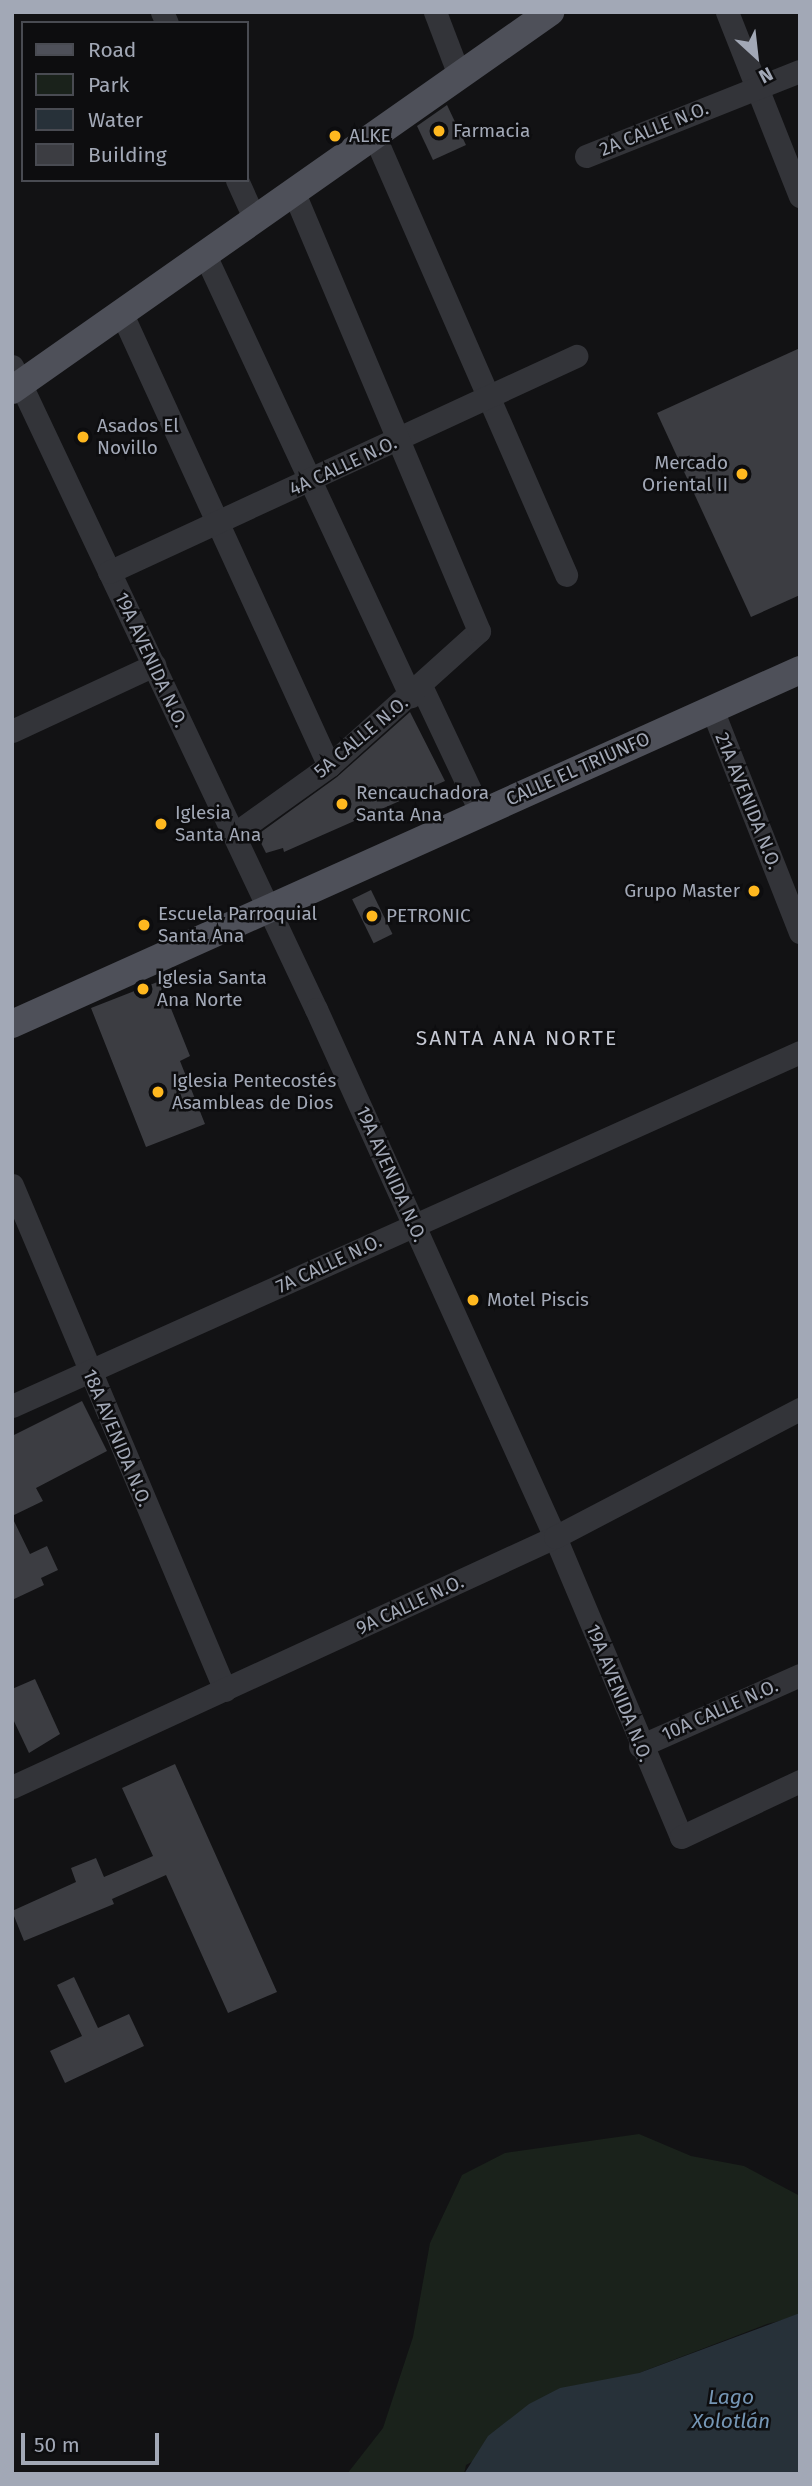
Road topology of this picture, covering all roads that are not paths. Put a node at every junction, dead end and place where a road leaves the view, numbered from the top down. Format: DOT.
graph roads {
  1 [pos="435,12"];
  2 [pos="550,12"];
  3 [pos="727,12"];
  4 [pos="800,71"];
  5 [pos="459,75"];
  6 [pos="757,88"];
  7 [pos="374,135"];
  8 [pos="586,156"];
  9 [pos="238,182"];
  10 [pos="294,192"];
  11 [pos="800,196"];
  12 [pos="255,220"];
  13 [pos="205,255"];
  14 [pos="122,314"];
  15 [pos="576,356"];
  16 [pos="15,381"];
  17 [pos="489,397"];
  18 [pos="399,439"];
  19 [pos="311,481"];
  20 [pos="218,524"];
  21 [pos="109,572"];
  22 [pos="566,575"];
  23 [pos="154,665"];
  24 [pos="800,670"];
  25 [pos="416,691"];
  26 [pos="712,709"];
  27 [pos="12,731"];
  28 [pos="329,766"];
  29 [pos="481,813"];
  30 [pos="234,834"];
  31 [pos="270,908"];
  32 [pos="800,932"];
  33 [pos="12,1024"];
  34 [pos="800,1052"];
  35 [pos="12,1185"];
  36 [pos="414,1225"];
  37 [pos="89,1373"];
  38 [pos="12,1406"];
  39 [pos="800,1409"];
  40 [pos="555,1537"];
  41 [pos="800,1675"];
  42 [pos="225,1690"];
  43 [pos="640,1746"];
  44 [pos="800,1781"];
  45 [pos="12,1787"];
  1 -- 5 [label="street"];
  2 -- 5 [label="main road"];
  3 -- 6 [label="street"];
  4 -- 6 [label="street, 2A CALLE N.O."];
  5 -- 7 [label="main road"];
  6 -- 8 [label="street, 2A CALLE N.O."];
  6 -- 11 [label="street"];
  7 -- 10 [label="main road"];
  7 -- 17 [label="street"];
  9 -- 12 [label="street"];
  10 -- 12 [label="main road"];
  10 -- 18 [label="street"];
  12 -- 13 [label="main road"];
  13 -- 14 [label="main road"];
  13 -- 19 [label="street"];
  14 -- 16 [label="main road"];
  14 -- 20 [label="street"];
  15 -- 17 [label="street, 4A CALLE N.O."];
  16 -- 21 [label="street, 19A AVENIDA N.O."];
  17 -- 18 [label="street, 4A CALLE N.O."];
  17 -- 22 [label="street"];
  18 -- 19 [label="street, 4A CALLE N.O."];
  18 -- 25 [label="street, 5A CALLE N.O."];
  19 -- 20 [label="street, 4A CALLE N.O."];
  19 -- 25 [label="street"];
  20 -- 21 [label="street, 4A CALLE N.O."];
  20 -- 28 [label="street"];
  21 -- 23 [label="street, 19A AVENIDA N.O."];
  23 -- 27 [label="street"];
  23 -- 30 [label="street, 19A AVENIDA N.O."];
  24 -- 26 [label="main road, CALLE EL TRIUNFO"];
  25 -- 28 [label="street, 5A CALLE N.O."];
  25 -- 29 [label="street"];
  26 -- 29 [label="main road, CALLE EL TRIUNFO"];
  26 -- 32 [label="street, 21A AVENIDA N.O."];
  28 -- 30 [label="street, 5A CALLE N.O."];
  29 -- 31 [label="main road, CALLE EL TRIUNFO"];
  30 -- 31 [label="street, 19A AVENIDA N.O."];
  31 -- 33 [label="main road, CALLE EL TRIUNFO"];
  31 -- 36 [label="street, 19A AVENIDA N.O."];
  34 -- 36 [label="street, 7A CALLE N.O."];
  35 -- 37 [label="street, 18A AVENIDA N.O."];
  36 -- 37 [label="street, 7A CALLE N.O."];
  36 -- 40 [label="street, 19A AVENIDA N.O."];
  37 -- 38 [label="street, 7A CALLE N.O."];
  37 -- 42 [label="street, 18A AVENIDA N.O."];
  39 -- 40 [label="street, 9A CALLE N.O."];
  40 -- 42 [label="street, 9A CALLE N.O."];
  40 -- 43 [label="street, 19A AVENIDA N.O."];
  41 -- 43 [label="street, 10A CALLE N.O."];
  42 -- 45 [label="street, 9A CALLE N.O."];
  43 -- 44 [label="street, 19A AVENIDA N.O."];
}
